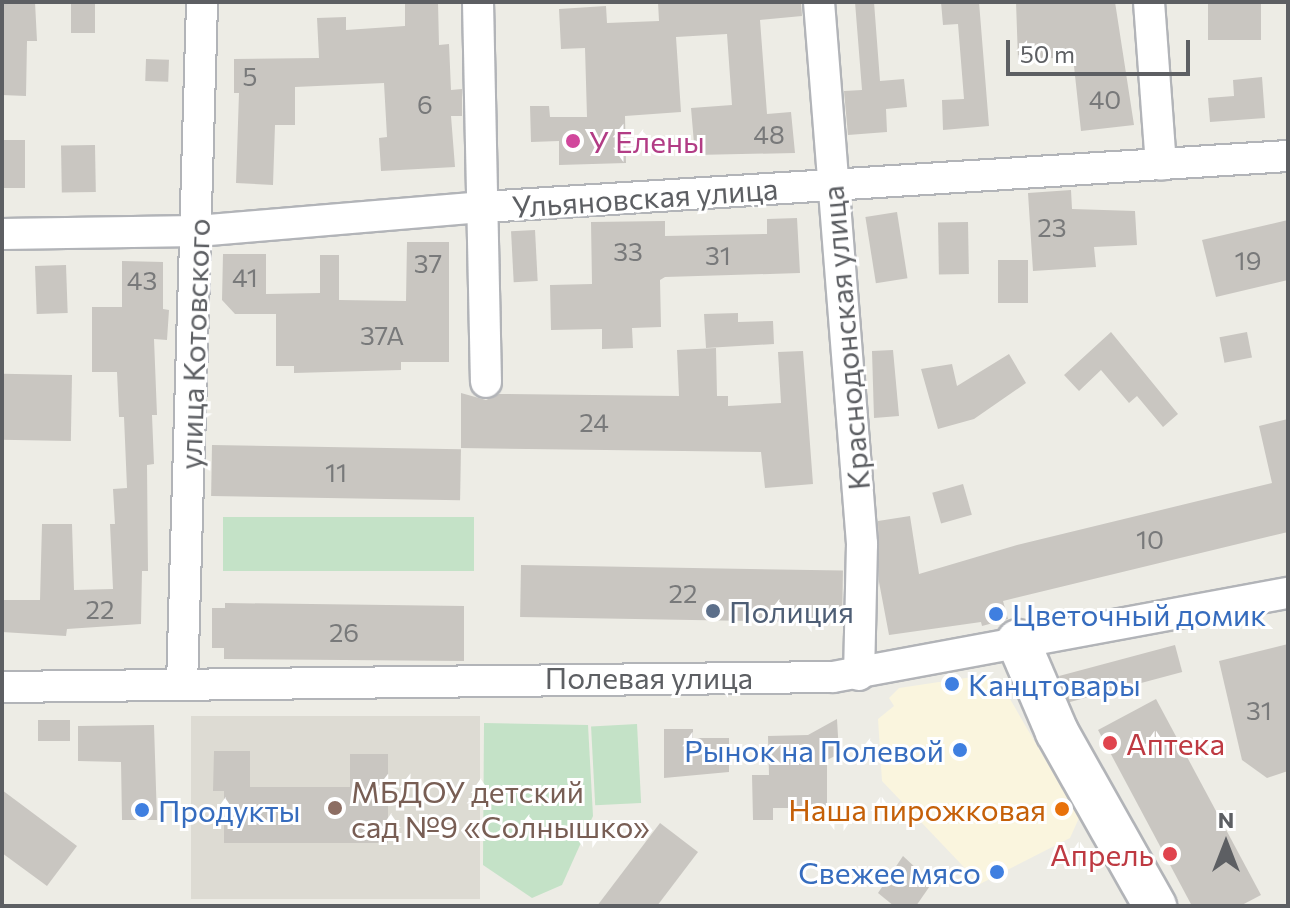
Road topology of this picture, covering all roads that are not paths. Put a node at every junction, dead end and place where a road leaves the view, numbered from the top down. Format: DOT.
graph roads {
  1 [pos="202,2"];
  2 [pos="478,2"];
  3 [pos="819,2"];
  4 [pos="1149,2"];
  5 [pos="1288,156"];
  6 [pos="1161,165"];
  7 [pos="832,185"];
  8 [pos="484,207"];
  9 [pos="197,231"];
  10 [pos="2,234"];
  11 [pos="486,382"];
  12 [pos="1288,593"];
  13 [pos="1018,641"];
  14 [pos="859,675"];
  15 [pos="182,685"];
  16 [pos="2,687"];
  17 [pos="1155,906"];
  1 -- 9 [label="street, улица Котовского"];
  2 -- 8 [label="street"];
  3 -- 7 [label="street, Краснодонская улица"];
  4 -- 6 [label="street"];
  5 -- 6 [label="street, Ульяновская улица"];
  6 -- 7 [label="street, Ульяновская улица"];
  7 -- 8 [label="street, Ульяновская улица"];
  7 -- 14 [label="street, Краснодонская улица"];
  8 -- 9 [label="street, Ульяновская улица"];
  8 -- 11 [label="street"];
  9 -- 10 [label="street, Ульяновская улица"];
  9 -- 15 [label="street, улица Котовского"];
  12 -- 13 [label="street, Полевая улица"];
  13 -- 14 [label="street, Полевая улица"];
  13 -- 17 [label="street"];
  14 -- 15 [label="street, Полевая улица"];
  15 -- 16 [label="street, Полевая улица"];
}
